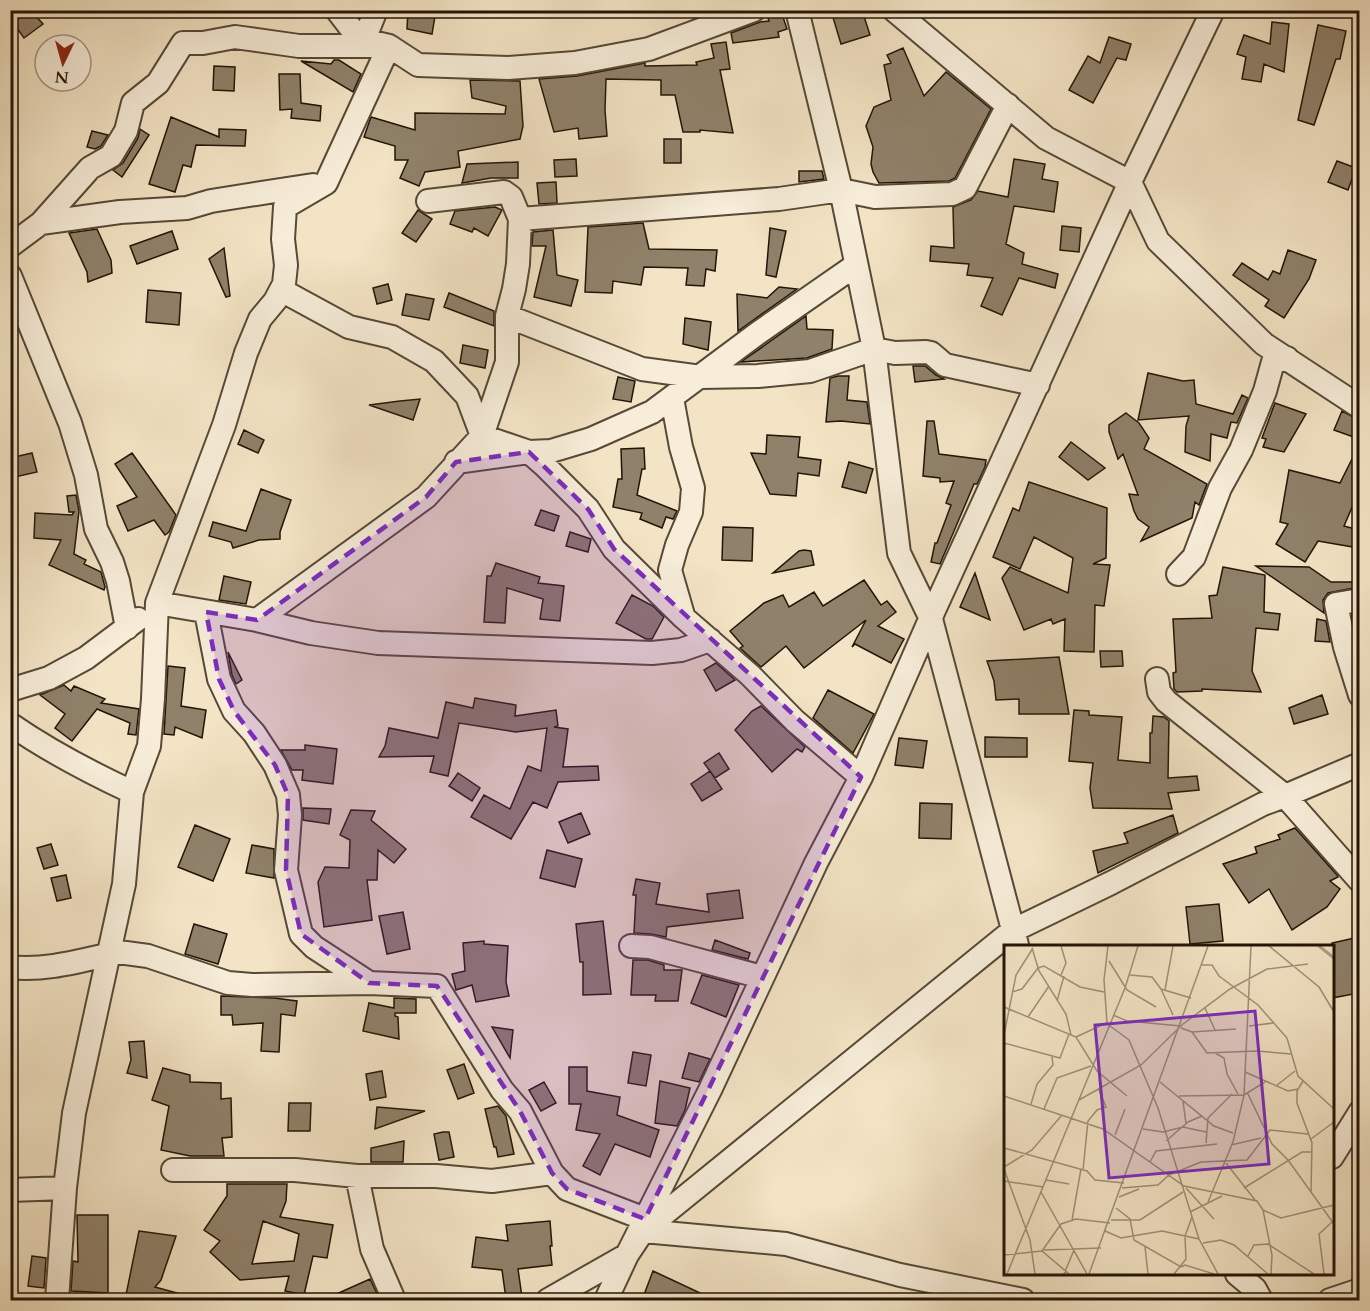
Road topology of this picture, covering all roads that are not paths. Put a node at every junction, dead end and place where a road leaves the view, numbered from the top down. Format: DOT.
graph roads {
  1 [pos="337,10"];
  2 [pos="376,10"];
  3 [pos="754,10"];
  4 [pos="797,10"];
  5 [pos="894,10"];
  6 [pos="1213,10"];
  7 [pos="364,40"];
  8 [pos="389,46"];
  9 [pos="1008,105"];
  10 [pos="1130,182"];
  11 [pos="326,183"];
  12 [pos="841,190"];
  13 [pos="428,201"];
  14 [pos="520,219"];
  15 [pos="40,223"];
  16 [pos="10,246"];
  17 [pos="856,265"];
  18 [pos="10,276"];
  19 [pos="281,290"];
  20 [pos="507,316"];
  21 [pos="874,349"];
  22 [pos="1287,358"];
  23 [pos="701,377"];
  24 [pos="1038,386"];
  25 [pos="672,398"];
  26 [pos="1359,406"];
  27 [pos="482,436"];
  28 [pos="529,452"];
  29 [pos="456,462"];
  30 [pos="1178,574"];
  31 [pos="1359,600"];
  32 [pos="157,603"];
  33 [pos="206,612"];
  34 [pos="683,616"];
  35 [pos="931,619"];
  36 [pos="257,621"];
  37 [pos="127,628"];
  38 [pos="710,640"];
  39 [pos="1157,679"];
  40 [pos="10,690"];
  41 [pos="1359,695"];
  42 [pos="10,724"];
  43 [pos="1359,764"];
  44 [pos="861,777"];
  45 [pos="132,792"];
  46 [pos="1285,796"];
  47 [pos="1359,881"];
  48 [pos="1015,939"];
  49 [pos="631,946"];
  50 [pos="1004,947"];
  51 [pos="111,951"];
  52 [pos="10,967"];
  53 [pos="762,977"];
  54 [pos="369,983"];
  55 [pos="1359,1112"];
  56 [pos="1334,1155"];
  57 [pos="173,1170"];
  58 [pos="552,1173"];
  59 [pos="357,1176"];
  60 [pos="65,1188"];
  61 [pos="10,1190"];
  62 [pos="644,1225"];
  63 [pos="627,1255"];
  64 [pos="1238,1275"];
  65 [pos="1359,1290"];
  66 [pos="1257,1291"];
  67 [pos="57,1300"];
  68 [pos="394,1300"];
  69 [pos="548,1300"];
  70 [pos="606,1300"];
  71 [pos="1023,1300"];
  72 [pos="1330,1300"];
  1 -- 7 [label="street"];
  2 -- 7 [label="street"];
  3 -- 8 [label="street"];
  4 -- 12 [label="street"];
  5 -- 9 [label="street"];
  6 -- 10 [label="street"];
  7 -- 8 [label="street"];
  8 -- 11 [label="street"];
  8 -- 15 [label="street"];
  9 -- 10 [label="street"];
  9 -- 12 [label="street"];
  10 -- 22 [label="street"];
  10 -- 24 [label="street"];
  11 -- 15 [label="street"];
  11 -- 19 [label="street"];
  12 -- 14 [label="street"];
  12 -- 17 [label="street"];
  13 -- 14 [label="street"];
  14 -- 20 [label="street"];
  15 -- 16 [label="street"];
  17 -- 21 [label="street"];
  17 -- 23 [label="street"];
  18 -- 37 [label="street"];
  19 -- 27 [label="street"];
  19 -- 32 [label="street"];
  20 -- 23 [label="street"];
  20 -- 27 [label="street"];
  21 -- 23 [label="street"];
  21 -- 24 [label="street"];
  21 -- 35 [label="street"];
  22 -- 26 [label="street"];
  22 -- 30 [label="street"];
  23 -- 25 [label="street"];
  24 -- 35 [label="street"];
  25 -- 28 [label="street"];
  25 -- 34 [label="street"];
  27 -- 28 [label="street"];
  27 -- 29 [label="street"];
  28 -- 29 [label="street"];
  28 -- 34 [label="street"];
  29 -- 36 [label="street"];
  31 -- 41 [label="street"];
  32 -- 33 [label="street"];
  32 -- 37 [label="street"];
  32 -- 45 [label="street"];
  33 -- 36 [label="street"];
  33 -- 54 [label="street"];
  34 -- 38 [label="street"];
  35 -- 44 [label="street"];
  35 -- 48 [label="street"];
  36 -- 38 [label="street"];
  37 -- 40 [label="street"];
  38 -- 44 [label="street"];
  39 -- 46 [label="street"];
  42 -- 45 [label="street"];
  43 -- 46 [label="street"];
  44 -- 53 [label="street"];
  45 -- 51 [label="street"];
  46 -- 47 [label="street"];
  46 -- 48 [label="street"];
  49 -- 53 [label="street"];
  50 -- 62 [label="street"];
  51 -- 52 [label="street"];
  51 -- 54 [label="street"];
  51 -- 60 [label="street"];
  53 -- 62 [label="street"];
  54 -- 58 [label="street"];
  55 -- 56 [label="street"];
  57 -- 59 [label="street"];
  58 -- 59 [label="street"];
  58 -- 62 [label="street"];
  59 -- 68 [label="street"];
  60 -- 61 [label="street"];
  60 -- 67 [label="street"];
  62 -- 63 [label="street"];
  62 -- 71 [label="street"];
  63 -- 69 [label="street"];
  63 -- 70 [label="street"];
  64 -- 66 [label="street"];
  65 -- 72 [label="street"];
}
